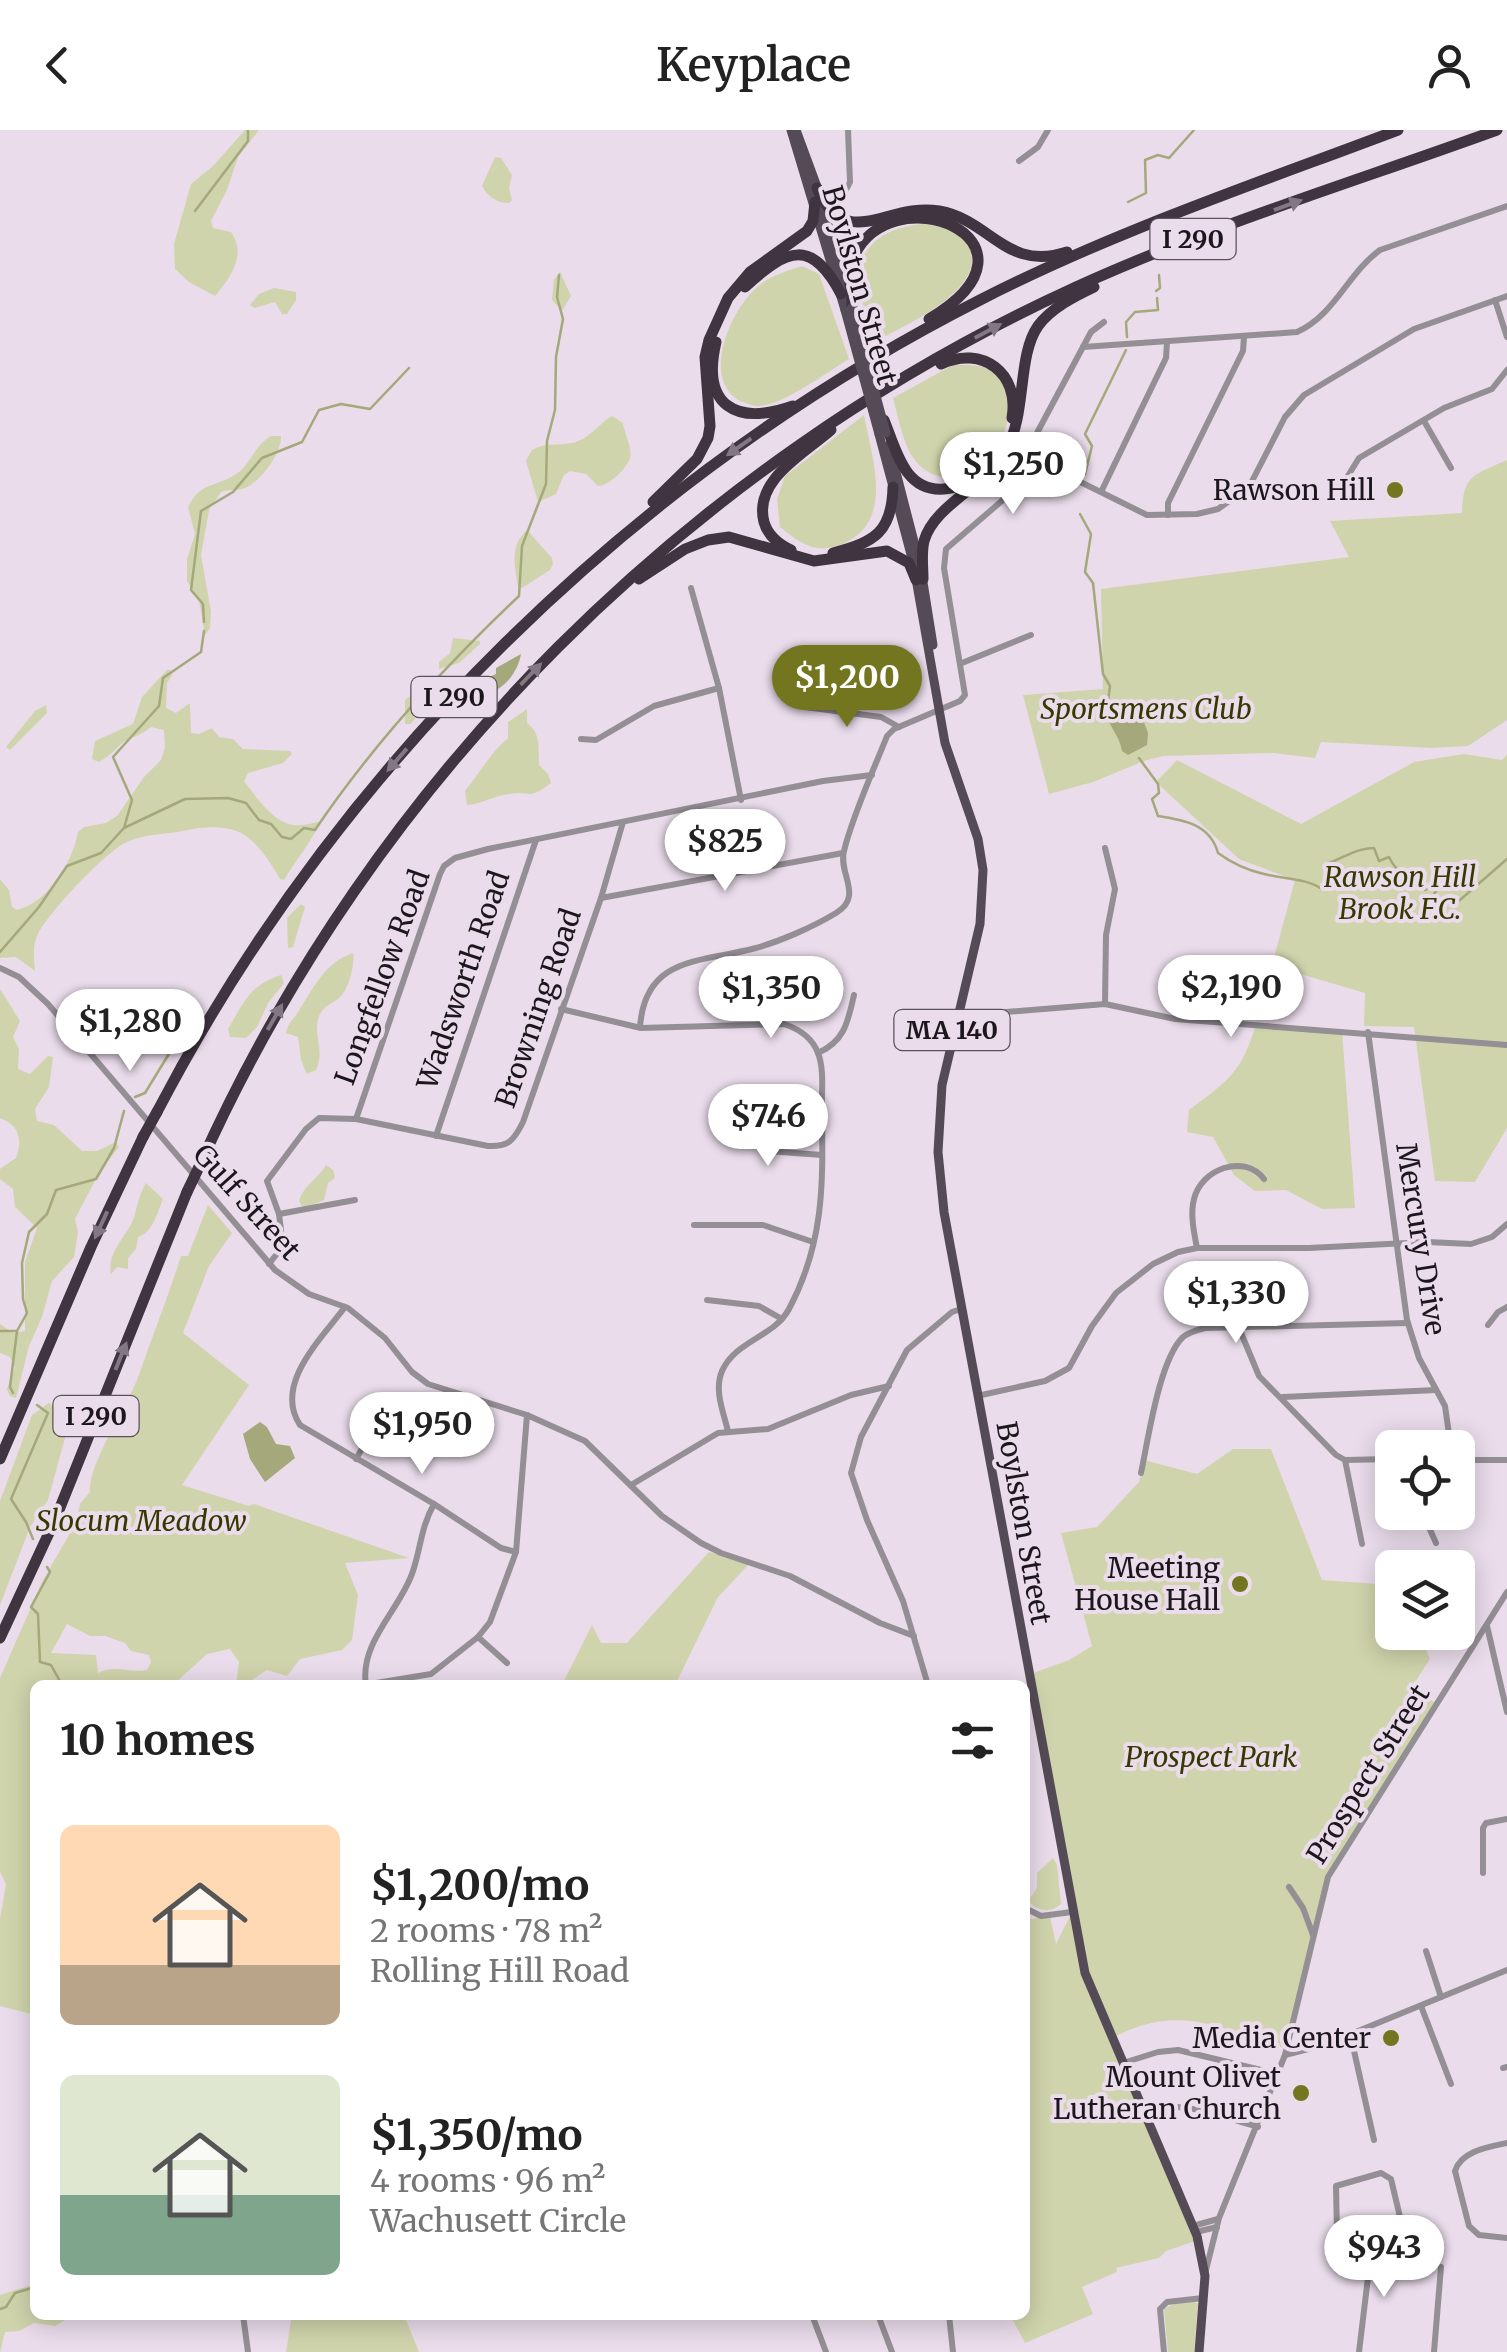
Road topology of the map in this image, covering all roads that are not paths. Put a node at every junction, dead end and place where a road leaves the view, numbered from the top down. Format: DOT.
graph roads {
  1 [pos="793,130"];
  2 [pos="848,130"];
  3 [pos="1048,130"];
  4 [pos="1398,130"];
  5 [pos="1497,130"];
  6 [pos="1019,161"];
  7 [pos="818,188"];
  8 [pos="846,190"];
  9 [pos="815,202"];
  10 [pos="1507,206"];
  11 [pos="1100,244"];
  12 [pos="1163,251"];
  13 [pos="841,294"];
  14 [pos="1507,296"];
  15 [pos="1495,300"];
  16 [pos="848,309"];
  17 [pos="1104,322"];
  18 [pos="1244,337"];
  19 [pos="1507,337"];
  20 [pos="1167,342"];
  21 [pos="1083,347"];
  22 [pos="871,360"];
  23 [pos="1507,370"];
  24 [pos="885,389"];
  25 [pos="806,401"];
  26 [pos="862,403"];
  27 [pos="880,412"];
  28 [pos="1424,420"];
  29 [pos="885,433"];
  30 [pos="1028,456"];
  31 [pos="1452,468"];
  32 [pos="893,487"];
  33 [pos="1341,487"];
  34 [pos="1102,490"];
  35 [pos="1168,515"];
  36 [pos="592,563"];
  37 [pos="919,579"];
  38 [pos="691,588"];
  39 [pos="599,607"];
  40 [pos="1031,634"];
  41 [pos="962,663"];
  42 [pos="718,688"];
  43 [pos="805,707"];
  44 [pos="940,710"];
  45 [pos="899,727"];
  46 [pos="581,740"];
  47 [pos="872,776"];
  48 [pos="740,800"];
  49 [pos="623,822"];
  50 [pos="536,840"];
  51 [pos="1105,848"];
  52 [pos="843,853"];
  53 [pos="601,898"];
  54 [pos="0,968"];
  55 [pos="854,995"];
  56 [pos="1105,1004"];
  57 [pos="561,1009"];
  58 [pos="956,1016"];
  59 [pos="640,1028"];
  60 [pos="1368,1032"];
  61 [pos="1507,1045"];
  62 [pos="818,1054"];
  63 [pos="356,1120"];
  64 [pos="726,1132"];
  65 [pos="436,1136"];
  66 [pos="822,1155"];
  67 [pos="1264,1179"];
  68 [pos="355,1200"];
  69 [pos="279,1214"];
  70 [pos="1507,1224"];
  71 [pos="694,1225"];
  72 [pos="813,1242"];
  73 [pos="1398,1245"];
  74 [pos="1197,1248"];
  75 [pos="269,1264"];
  76 [pos="707,1300"];
  77 [pos="345,1307"];
  78 [pos="1507,1307"];
  79 [pos="961,1309"];
  80 [pos="782,1319"];
  81 [pos="1408,1323"];
  82 [pos="1488,1325"];
  83 [pos="1238,1328"];
  84 [pos="889,1386"];
  85 [pos="1436,1390"];
  86 [pos="978,1396"];
  87 [pos="1282,1398"];
  88 [pos="527,1415"];
  89 [pos="374,1426"];
  90 [pos="1449,1430"];
  91 [pos="728,1431"];
  92 [pos="0,1459"];
  93 [pos="356,1459"];
  94 [pos="1375,1459"];
  95 [pos="1345,1460"];
  96 [pos="1475,1460"];
  97 [pos="1507,1460"];
  98 [pos="1141,1473"];
  99 [pos="631,1485"];
  100 [pos="434,1504"];
  101 [pos="1430,1530"];
  102 [pos="1362,1544"];
  103 [pos="1436,1544"];
  104 [pos="516,1552"];
  105 [pos="1507,1592"];
  106 [pos="1487,1626"];
  107 [pos="914,1636"];
  108 [pos="478,1637"];
  109 [pos="0,1638"];
  110 [pos="1479,1639"];
  111 [pos="1490,1642"];
  112 [pos="507,1664"];
  113 [pos="365,1680"];
  114 [pos="395,1680"];
  115 [pos="927,1680"];
  116 [pos="1030,1680"];
  117 [pos="1030,1681"];
  118 [pos="1506,1701"];
  119 [pos="1507,1712"];
  120 [pos="1507,1819"];
  121 [pos="1482,1873"];
  122 [pos="1289,1887"];
  123 [pos="1321,1903"];
  124 [pos="1304,1908"];
  125 [pos="1030,1910"];
  126 [pos="1072,1912"];
  127 [pos="1314,1936"];
  128 [pos="1426,1951"];
  129 [pos="1507,1970"];
  130 [pos="1441,1997"];
  131 [pos="1420,2006"];
  132 [pos="1350,2034"];
  133 [pos="1286,2054"];
  134 [pos="1122,2064"];
  135 [pos="1278,2074"];
  136 [pos="1451,2084"];
  137 [pos="1143,2113"];
  138 [pos="1258,2127"];
  139 [pos="1374,2140"];
  140 [pos="1507,2143"];
  141 [pos="1218,2223"];
  142 [pos="1194,2229"];
  143 [pos="1507,2238"];
  144 [pos="1372,2244"];
  145 [pos="1441,2267"];
  146 [pos="1205,2276"];
  147 [pos="1203,2298"];
  148 [pos="244,2320"];
  149 [pos="814,2320"];
  150 [pos="880,2320"];
  151 [pos="950,2320"];
  152 [pos="1164,2348"];
  153 [pos="248,2352"];
  154 [pos="826,2352"];
  155 [pos="892,2352"];
  156 [pos="953,2352"];
  157 [pos="1200,2352"];
  158 [pos="1359,2352"];
  159 [pos="1434,2352"];
  1 -- 7 [label="main road, Boylston Street / MA 140"];
  1 -- 9 [label="main road, Boylston Street / MA 140"];
  2 -- 8 [label="street, Boylston Street"];
  3 -- 6 [label="street"];
  4 -- 11 [label="highway, I 290"];
  12 -- 5 [label="highway, I 290, one-way"];
  7 -- 11 [label="highway"];
  7 -- 16 [label="main road, Boylston Street / MA 140"];
  9 -- 13 [label="main road, Boylston Street / MA 140"];
  9 -- 36 [label="highway"];
  10 -- 18 [label="street"];
  11 -- 22 [label="highway, I 290"];
  24 -- 12 [label="highway, I 290, one-way"];
  12 -- 37 [label="highway"];
  13 -- 16 [label="main road, Boylston Street / MA 140"];
  13 -- 25 [label="highway"];
  14 -- 15 [label="street"];
  15 -- 19 [label="street"];
  15 -- 35 [label="street"];
  16 -- 22 [label="highway"];
  16 -- 27 [label="main road, Boylston Street / MA 140, bridge"];
  16 -- 29 [label="main road, Boylston Street / MA 140, bridge"];
  17 -- 21 [label="street"];
  18 -- 20 [label="street"];
  18 -- 35 [label="street"];
  20 -- 21 [label="street"];
  20 -- 34 [label="street"];
  21 -- 30 [label="street"];
  22 -- 25 [label="highway, I 290"];
  23 -- 28 [label="street"];
  24 -- 26 [label="highway, I 290"];
  24 -- 29 [label="highway"];
  25 -- 36 [label="highway, I 290, one-way"];
  26 -- 32 [label="highway"];
  26 -- 39 [label="highway, I 290"];
  27 -- 29 [label="highway, bridge"];
  28 -- 31 [label="street"];
  28 -- 33 [label="street"];
  29 -- 32 [label="main road, Boylston Street / MA 140"];
  29 -- 37 [label="main road, Boylston Street / MA 140"];
  30 -- 34 [label="street"];
  30 -- 41 [label="street"];
  32 -- 37 [label="main road, Boylston Street / MA 140"];
  34 -- 35 [label="street"];
  36 -- 92 [label="highway, I 290, one-way, bridge"];
  37 -- 39 [label="highway"];
  37 -- 44 [label="main road, Boylston Street / MA 140"];
  38 -- 42 [label="street"];
  109 -- 39 [label="highway, I 290, one-way, bridge"];
  40 -- 41 [label="street"];
  41 -- 44 [label="street"];
  42 -- 46 [label="street"];
  42 -- 48 [label="street"];
  43 -- 45 [label="street"];
  44 -- 45 [label="street"];
  44 -- 58 [label="main road, Boylston Street / MA 140"];
  45 -- 47 [label="street"];
  47 -- 48 [label="street, Longfellow Road"];
  47 -- 52 [label="street"];
  48 -- 49 [label="street, Longfellow Road"];
  49 -- 50 [label="street, Longfellow Road"];
  49 -- 53 [label="street, Browning Road"];
  50 -- 63 [label="street, Longfellow Road"];
  50 -- 65 [label="street, Wadsworth Road"];
  51 -- 56 [label="street"];
  52 -- 53 [label="street"];
  52 -- 59 [label="street"];
  53 -- 57 [label="street, Browning Road"];
  54 -- 75 [label="street, Gulf Street"];
  55 -- 62 [label="street"];
  56 -- 58 [label="street"];
  56 -- 60 [label="street"];
  57 -- 59 [label="street"];
  57 -- 65 [label="street, Browning Road"];
  58 -- 79 [label="main road, Boylston Street / MA 140"];
  59 -- 62 [label="street"];
  60 -- 61 [label="street"];
  60 -- 73 [label="street, Mercury Drive"];
  62 -- 66 [label="street"];
  63 -- 65 [label="street, Browning Road"];
  63 -- 69 [label="street, Browning Road"];
  64 -- 66 [label="street"];
  66 -- 72 [label="street"];
  67 -- 74 [label="street"];
  68 -- 69 [label="street"];
  69 -- 75 [label="street, Browning Road"];
  70 -- 73 [label="street"];
  71 -- 72 [label="street"];
  72 -- 80 [label="street"];
  73 -- 74 [label="street"];
  73 -- 81 [label="street, Mercury Drive"];
  74 -- 86 [label="street"];
  75 -- 77 [label="street, Gulf Street"];
  76 -- 80 [label="street"];
  77 -- 88 [label="street, Gulf Street"];
  77 -- 93 [label="street"];
  78 -- 82 [label="street"];
  79 -- 84 [label="street"];
  79 -- 86 [label="main road, Boylston Street / MA 140"];
  80 -- 91 [label="street"];
  81 -- 83 [label="street"];
  81 -- 85 [label="street, Mercury Drive"];
  83 -- 87 [label="street"];
  83 -- 98 [label="street"];
  84 -- 91 [label="street"];
  84 -- 107 [label="street"];
  85 -- 87 [label="street"];
  85 -- 90 [label="street, Mercury Drive"];
  86 -- 116 [label="main road, Boylston Street / MA 140"];
  87 -- 95 [label="street"];
  88 -- 99 [label="street, Gulf Street"];
  88 -- 104 [label="street"];
  89 -- 93 [label="street"];
  91 -- 99 [label="street"];
  93 -- 100 [label="street"];
  94 -- 95 [label="street"];
  95 -- 102 [label="street"];
  96 -- 97 [label="street"];
  99 -- 107 [label="street, Gulf Street"];
  100 -- 104 [label="street"];
  100 -- 113 [label="street"];
  101 -- 103 [label="street"];
  104 -- 108 [label="street"];
  105 -- 106 [label="street, Prospect Street"];
  106 -- 110 [label="street, Prospect Street"];
  106 -- 111 [label="street"];
  107 -- 115 [label="street"];
  108 -- 112 [label="street"];
  108 -- 114 [label="street"];
  110 -- 111 [label="street"];
  110 -- 123 [label="street, Prospect Street"];
  111 -- 118 [label="street"];
  117 -- 126 [label="main road, Boylston Street / MA 140"];
  118 -- 119 [label="street"];
  120 -- 121 [label="street"];
  122 -- 124 [label="street"];
  123 -- 124 [label="street"];
  123 -- 127 [label="street, Prospect Street"];
  124 -- 127 [label="street"];
  125 -- 126 [label="street"];
  126 -- 134 [label="main road, Boylston Street / MA 140"];
  127 -- 133 [label="street, Prospect Street"];
  128 -- 130 [label="street"];
  129 -- 130 [label="street"];
  130 -- 131 [label="street"];
  131 -- 132 [label="street"];
  131 -- 136 [label="street"];
  132 -- 133 [label="street"];
  132 -- 139 [label="street"];
  133 -- 135 [label="street, Prospect Street"];
  134 -- 135 [label="street"];
  134 -- 137 [label="main road, Boylston Street / MA 140"];
  135 -- 138 [label="street, Prospect Street"];
  137 -- 138 [label="street"];
  137 -- 142 [label="main road, Boylston Street / MA 140"];
  138 -- 141 [label="street, Prospect Street"];
  140 -- 143 [label="street"];
  141 -- 142 [label="street"];
  141 -- 146 [label="street, Prospect Street"];
  142 -- 146 [label="main road, Boylston Street / MA 140"];
  144 -- 144 [label="street"];
  144 -- 158 [label="street"];
  145 -- 159 [label="street"];
  146 -- 147 [label="main road, Boylston Street / MA 140"];
  147 -- 152 [label="street"];
  147 -- 157 [label="main road, Boylston Street / MA 140"];
  148 -- 153 [label="street"];
  149 -- 154 [label="street"];
  150 -- 155 [label="street"];
  151 -- 156 [label="street"];
}
